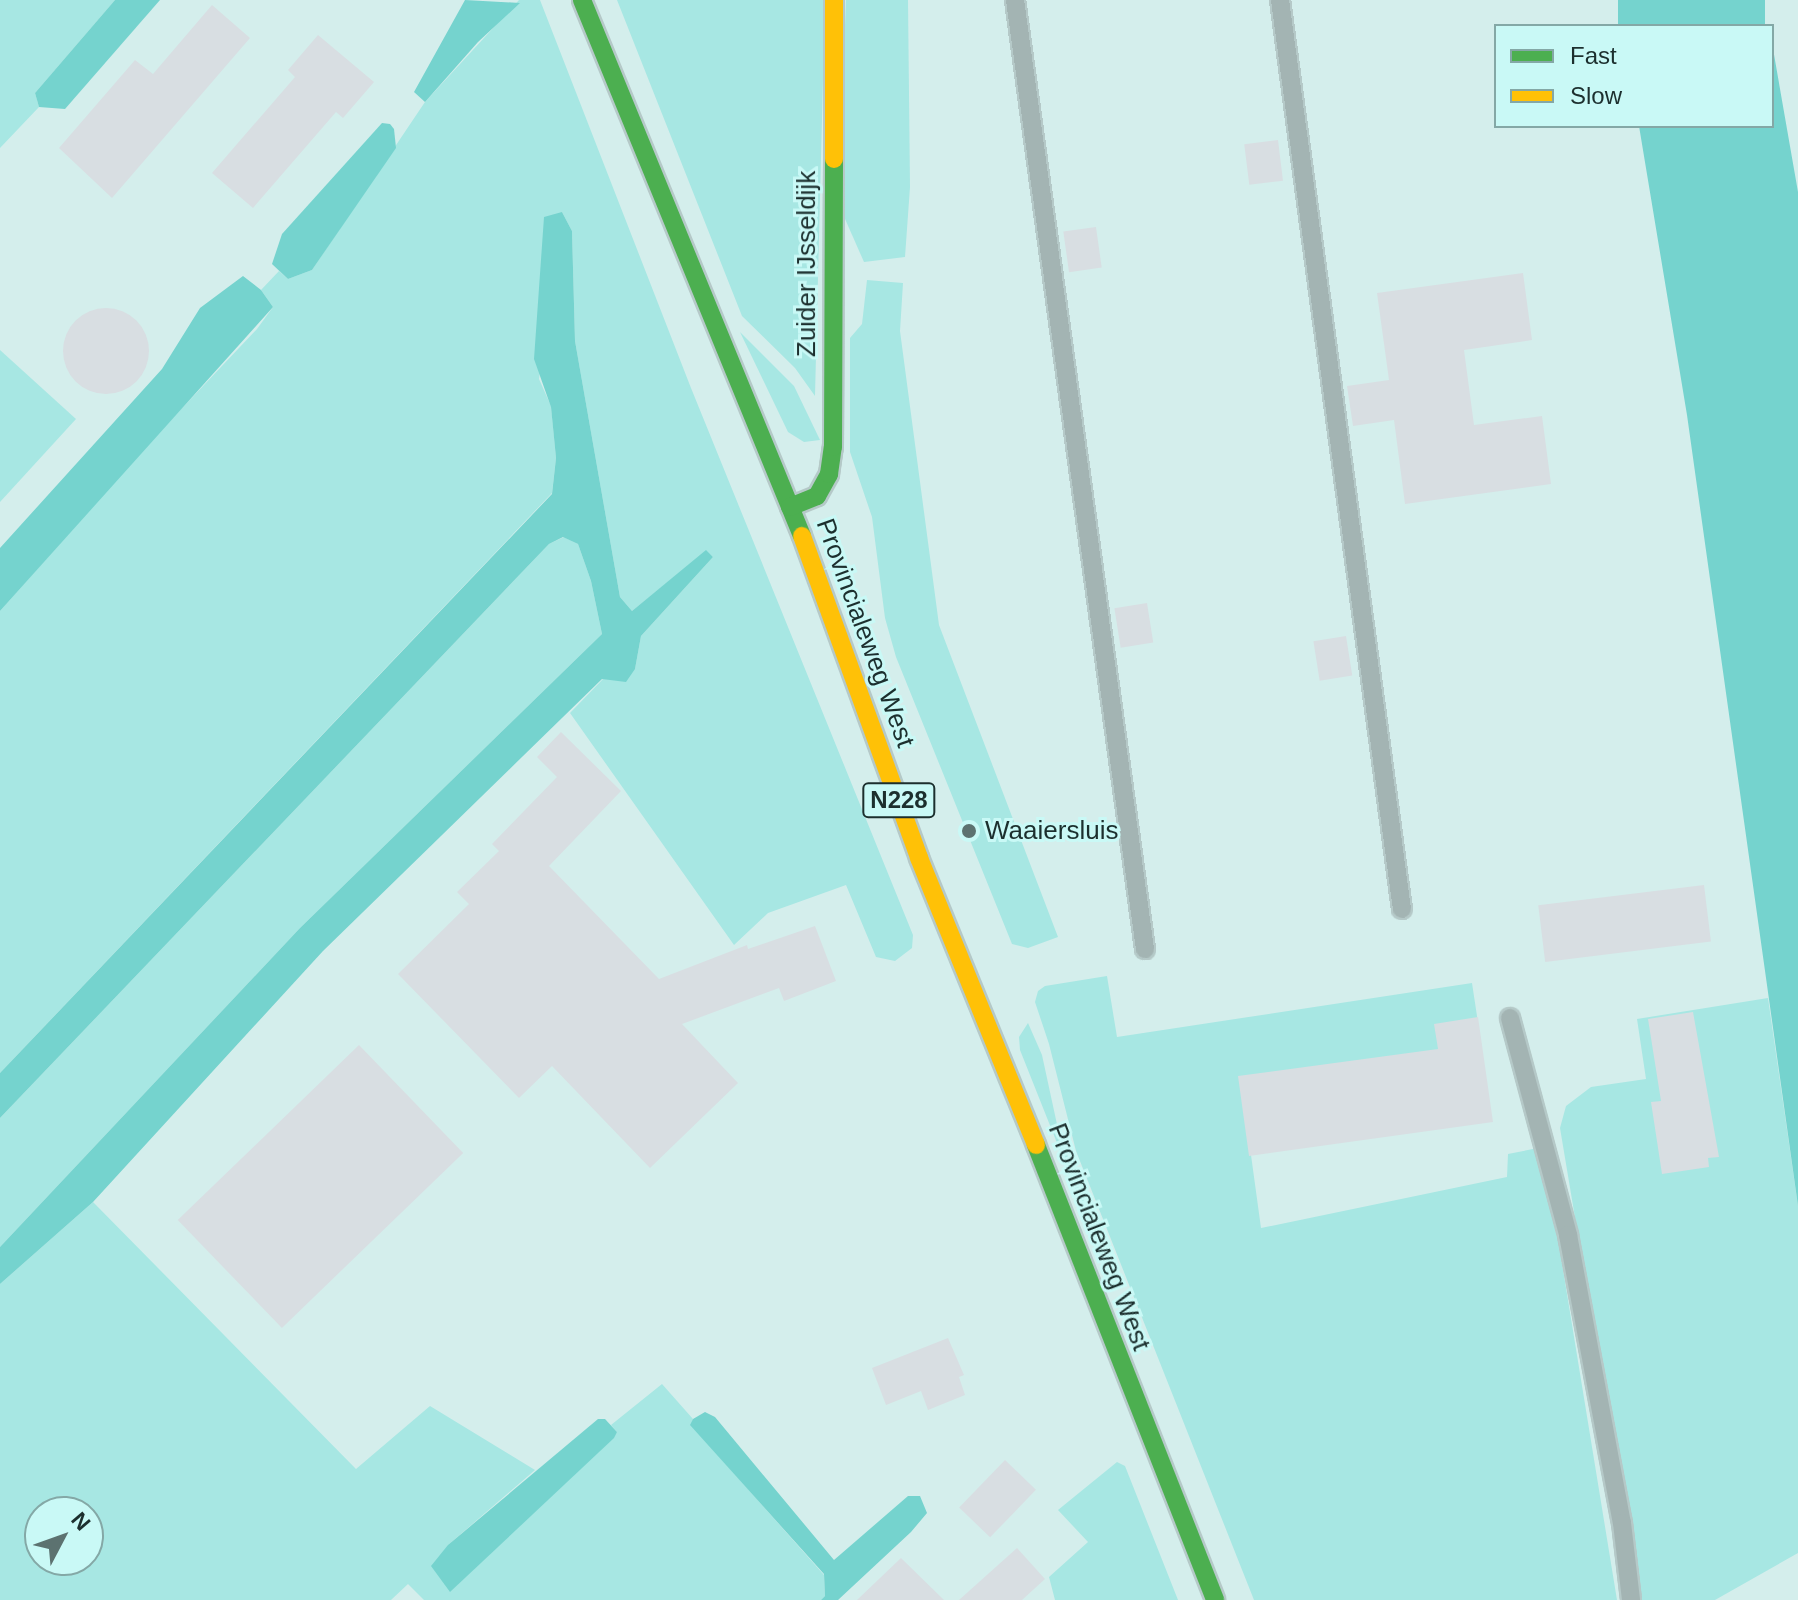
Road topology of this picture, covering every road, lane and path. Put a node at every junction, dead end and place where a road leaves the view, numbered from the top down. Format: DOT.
graph roads {
  1 [pos="582,0"];
  2 [pos="834,0"];
  3 [pos="1015,0"];
  4 [pos="1280,0"];
  5 [pos="790,507"];
  6 [pos="1402,909"];
  7 [pos="1145,949"];
  8 [pos="1510,1018"];
  9 [pos="1215,1600"];
  10 [pos="1631,1600"];
  1 -- 5 [label="main road, Provincialeweg West / N228"];
  2 -- 5 [label="main road, Zuider IJsseldijk"];
  3 -- 7 [label="lane"];
  4 -- 6 [label="lane"];
  5 -- 9 [label="main road, Provincialeweg West / N228"];
  8 -- 10 [label="lane"];
}
